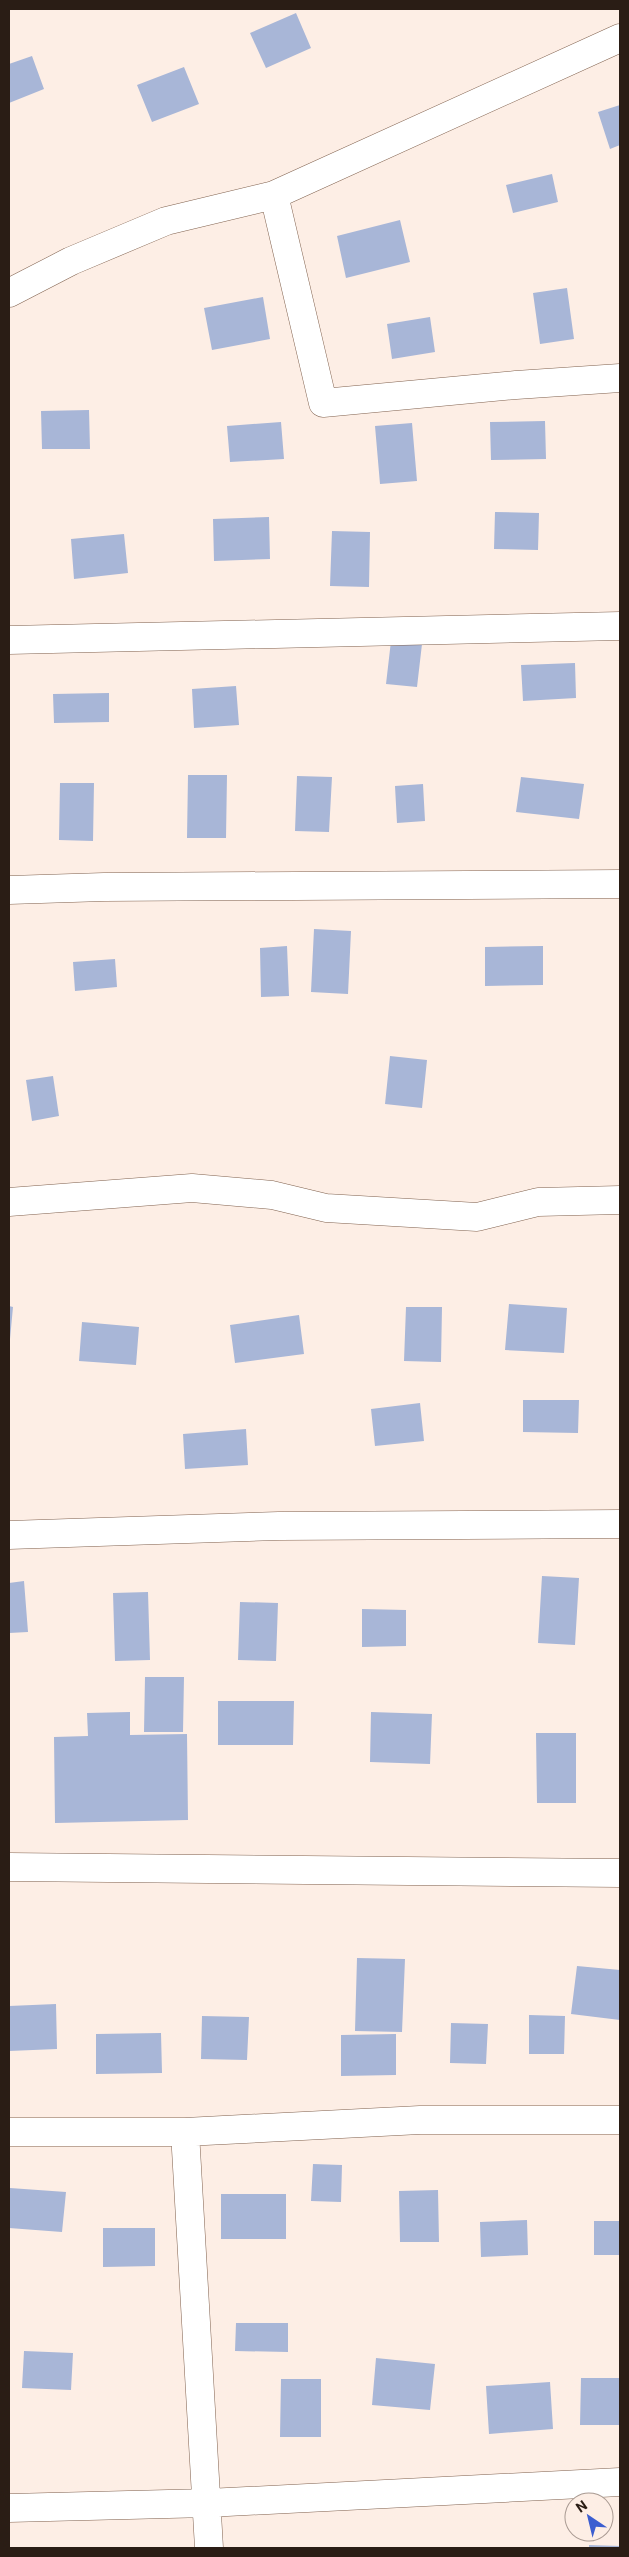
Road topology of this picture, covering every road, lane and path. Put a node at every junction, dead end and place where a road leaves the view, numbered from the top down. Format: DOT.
graph roads {
  1 [pos="620,38"];
  2 [pos="274,195"];
  3 [pos="9,293"];
  4 [pos="620,378"];
  5 [pos="620,626"];
  6 [pos="9,640"];
  7 [pos="620,884"];
  8 [pos="9,890"];
  9 [pos="620,1200"];
  10 [pos="9,1202"];
  11 [pos="620,1524"];
  12 [pos="9,1535"];
  13 [pos="9,1867"];
  14 [pos="620,1873"];
  15 [pos="620,2120"];
  16 [pos="9,2132"];
  17 [pos="184,2132"];
  18 [pos="620,2482"];
  19 [pos="208,2503"];
  20 [pos="9,2508"];
  21 [pos="209,2548"];
  1 -- 2 [label="street"];
  2 -- 3 [label="street"];
  2 -- 4 [label="street"];
  5 -- 6 [label="street"];
  7 -- 8 [label="street"];
  9 -- 10 [label="street"];
  11 -- 12 [label="street"];
  13 -- 14 [label="street"];
  15 -- 17 [label="street"];
  16 -- 17 [label="street"];
  17 -- 19 [label="street"];
  18 -- 19 [label="street"];
  19 -- 20 [label="street"];
  19 -- 21 [label="street"];
}
